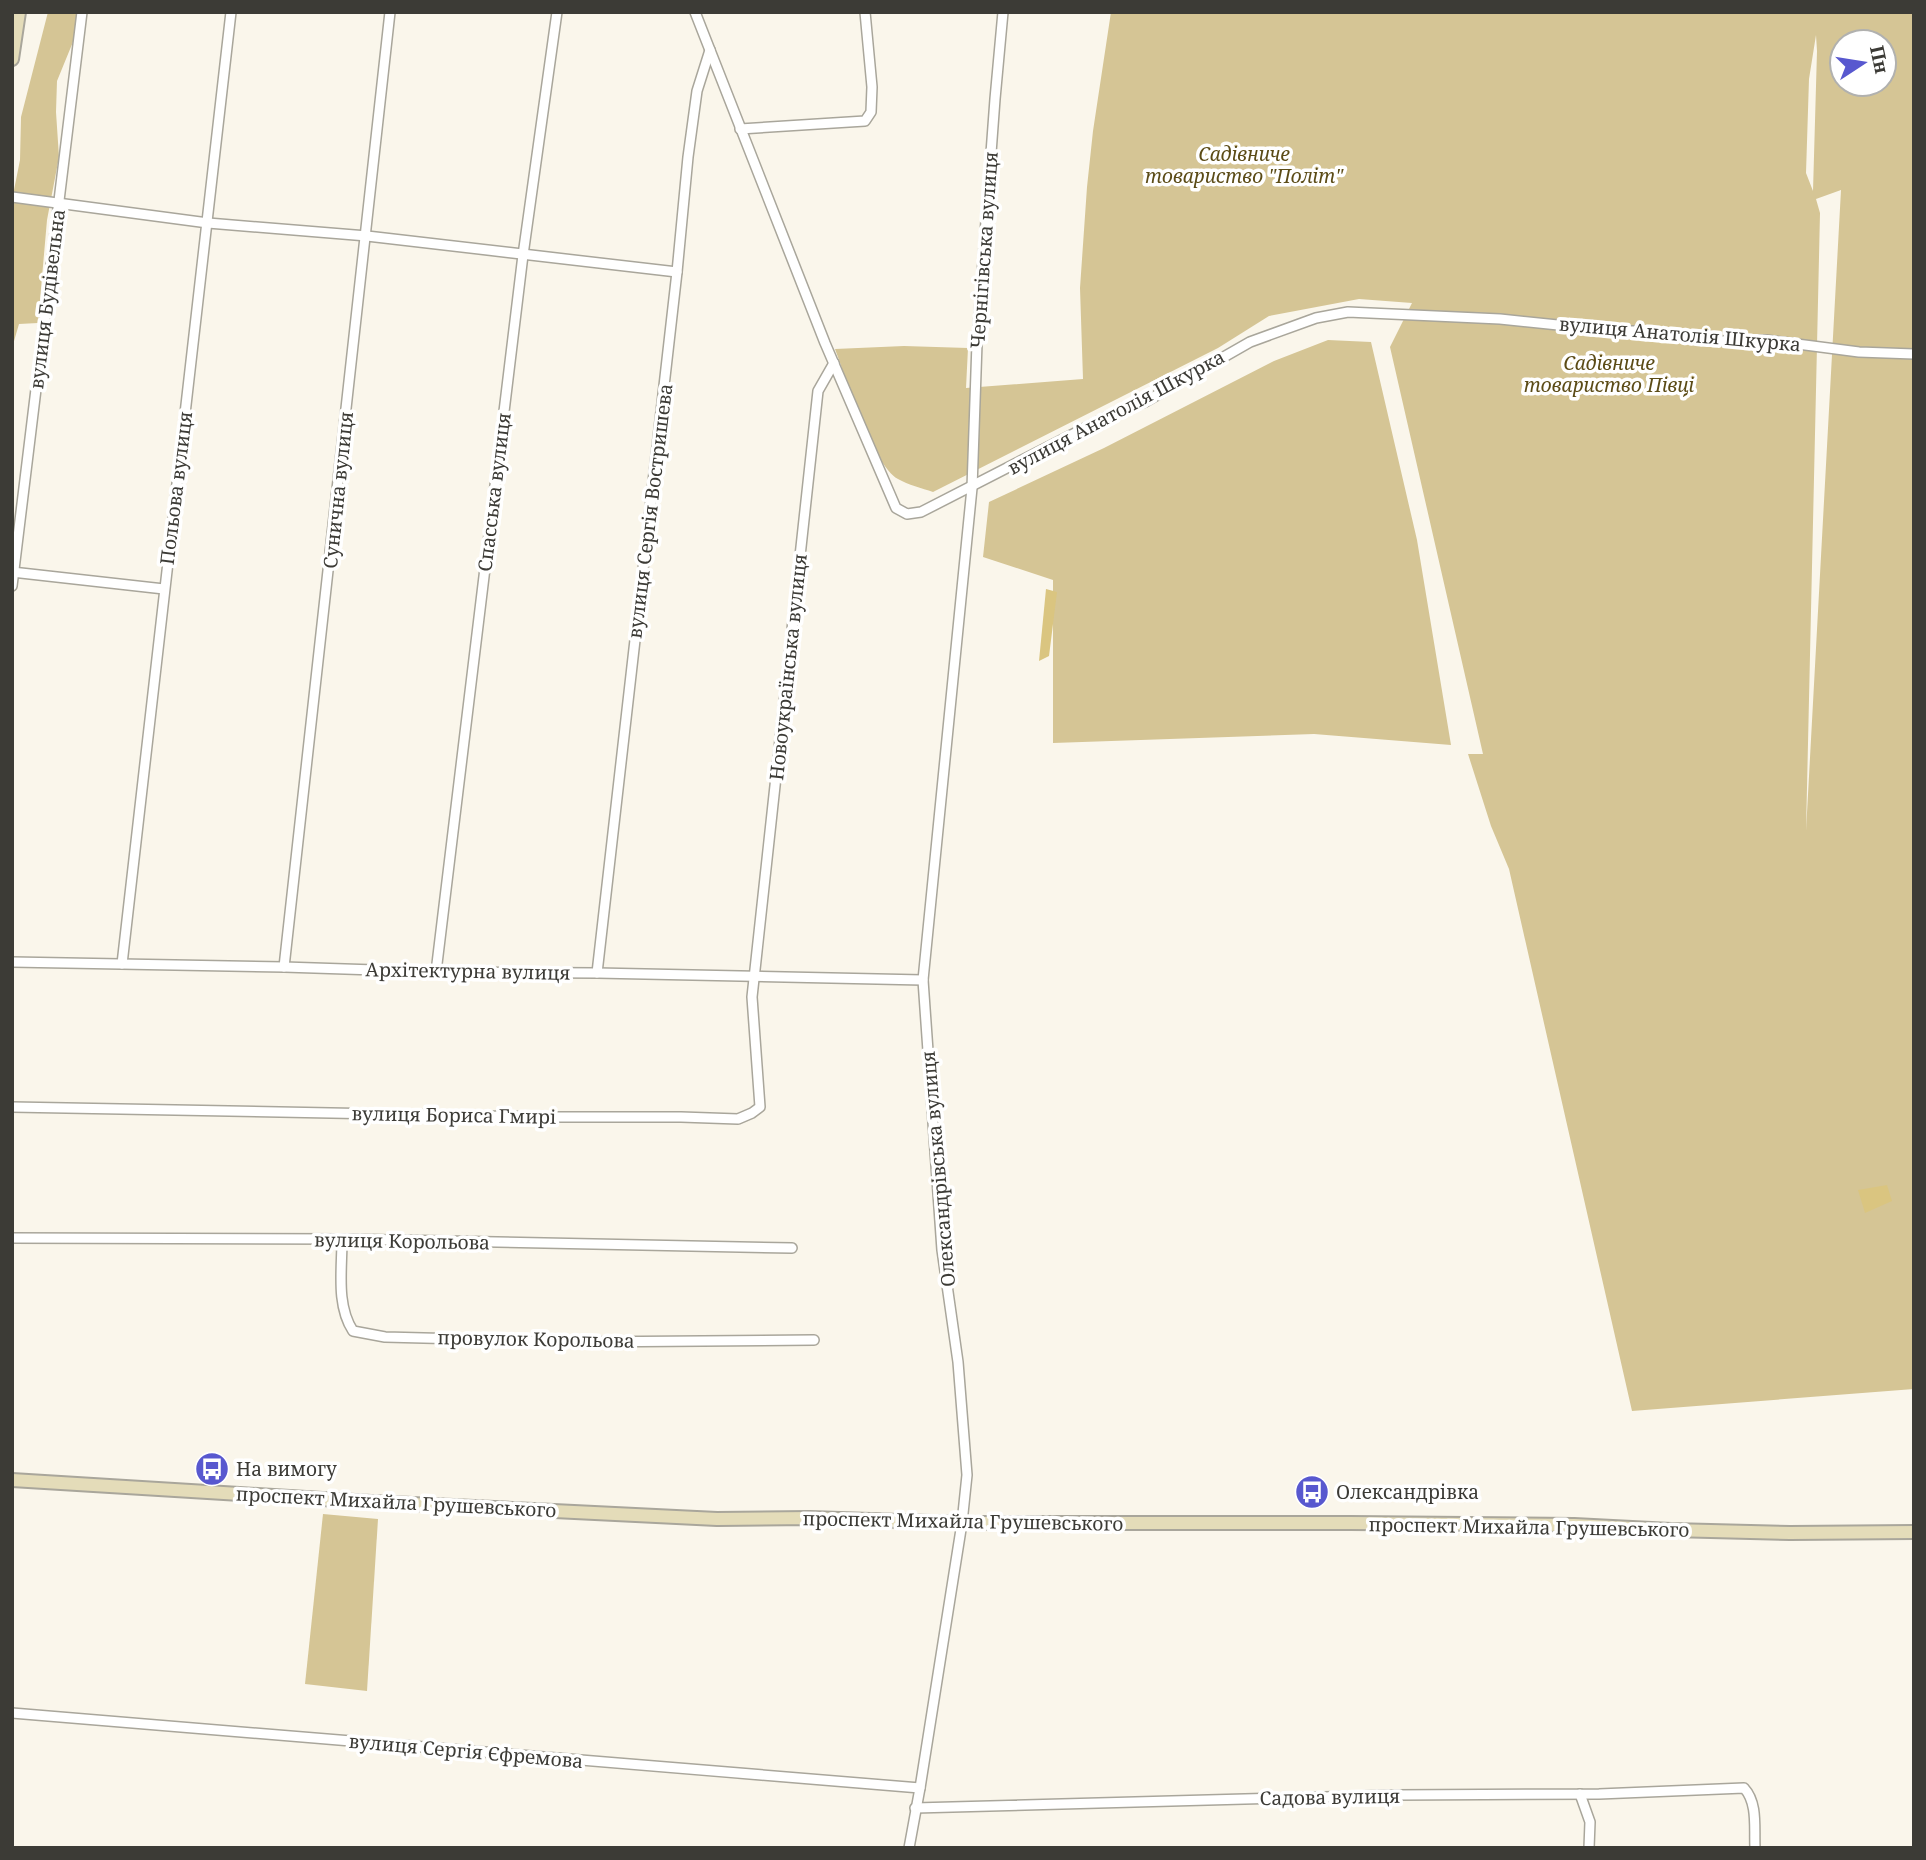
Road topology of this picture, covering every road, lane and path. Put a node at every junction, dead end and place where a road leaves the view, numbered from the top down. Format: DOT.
graph roads {
  1 [pos="19,12"];
  2 [pos="82,12"];
  3 [pos="232,12"];
  4 [pos="390,12"];
  5 [pos="557,12"];
  6 [pos="695,12"];
  7 [pos="865,12"];
  8 [pos="1003,12"];
  9 [pos="710,50"];
  10 [pos="12,59"];
  11 [pos="740,129"];
  12 [pos="12,197"];
  13 [pos="58,203"];
  14 [pos="208,223"];
  15 [pos="367,236"];
  16 [pos="523,255"];
  17 [pos="677,272"];
  18 [pos="1914,354"];
  19 [pos="834,363"];
  20 [pos="972,488"];
  21 [pos="13,572"];
  22 [pos="12,586"];
  23 [pos="164,589"];
  24 [pos="12,962"];
  25 [pos="122,964"];
  26 [pos="284,967"];
  27 [pos="436,972"];
  28 [pos="597,973"];
  29 [pos="755,975"];
  30 [pos="923,979"];
  31 [pos="12,1107"];
  32 [pos="12,1238"];
  33 [pos="342,1239"];
  34 [pos="792,1248"];
  35 [pos="814,1340"];
  36 [pos="12,1480"];
  37 [pos="961,1523"];
  38 [pos="1914,1532"];
  39 [pos="12,1713"];
  40 [pos="920,1788"];
  41 [pos="1580,1794"];
  42 [pos="915,1808"];
  43 [pos="909,1848"];
  44 [pos="1589,1848"];
  45 [pos="1755,1848"];
  1 -- 10 [label="street"];
  2 -- 13 [label="street, вулиця Будівельна"];
  3 -- 14 [label="street, Польова вулиця"];
  4 -- 15 [label="street, Сунична вулиця"];
  5 -- 16 [label="street, Спасська вулиця"];
  6 -- 9 [label="street, вулиця Анатолія Шкурка"];
  7 -- 11 [label="street"];
  8 -- 20 [label="street, Чернігівська вулиця"];
  9 -- 11 [label="street, вулиця Анатолія Шкурка"];
  9 -- 17 [label="street, вулиця Сергія Востришева"];
  11 -- 19 [label="street, вулиця Анатолія Шкурка"];
  12 -- 13 [label="street"];
  13 -- 14 [label="street"];
  13 -- 21 [label="street, вулиця Будівельна"];
  14 -- 15 [label="street"];
  14 -- 23 [label="street, Польова вулиця"];
  15 -- 16 [label="street"];
  15 -- 26 [label="street, Сунична вулиця"];
  16 -- 17 [label="street"];
  16 -- 27 [label="street, Спасська вулиця"];
  17 -- 28 [label="street, вулиця Сергія Востришева"];
  18 -- 20 [label="street, вулиця Анатолія Шкурка"];
  19 -- 20 [label="street, вулиця Анатолія Шкурка"];
  19 -- 29 [label="street, Новоукраїнська вулиця"];
  20 -- 30 [label="street, Олександрівська вулиця"];
  21 -- 22 [label="street, вулиця Будівельна"];
  21 -- 23 [label="street"];
  23 -- 25 [label="street, Польова вулиця"];
  24 -- 25 [label="street, Архітектурна вулиця"];
  25 -- 26 [label="street, Архітектурна вулиця"];
  26 -- 27 [label="street, Архітектурна вулиця"];
  27 -- 28 [label="street, Архітектурна вулиця"];
  28 -- 29 [label="street, Архітектурна вулиця"];
  29 -- 30 [label="street, Архітектурна вулиця"];
  29 -- 31 [label="street, вулиця Бориса Гмирі"];
  30 -- 37 [label="street, Олександрівська вулиця"];
  32 -- 33 [label="street, вулиця Корольова"];
  33 -- 34 [label="street, вулиця Корольова"];
  33 -- 35 [label="street, провулок Корольова"];
  36 -- 37 [label="street, проспект Михайла Грушевського"];
  37 -- 38 [label="street, проспект Михайла Грушевського"];
  37 -- 40 [label="street, Олександрівська вулиця"];
  39 -- 40 [label="street, вулиця Сергія Єфремова"];
  40 -- 42 [label="street, Олександрівська вулиця"];
  41 -- 42 [label="street, Садова вулиця"];
  41 -- 44 [label="street"];
  41 -- 45 [label="street, Садова вулиця"];
  42 -- 43 [label="street, Олександрівська вулиця"];
}
